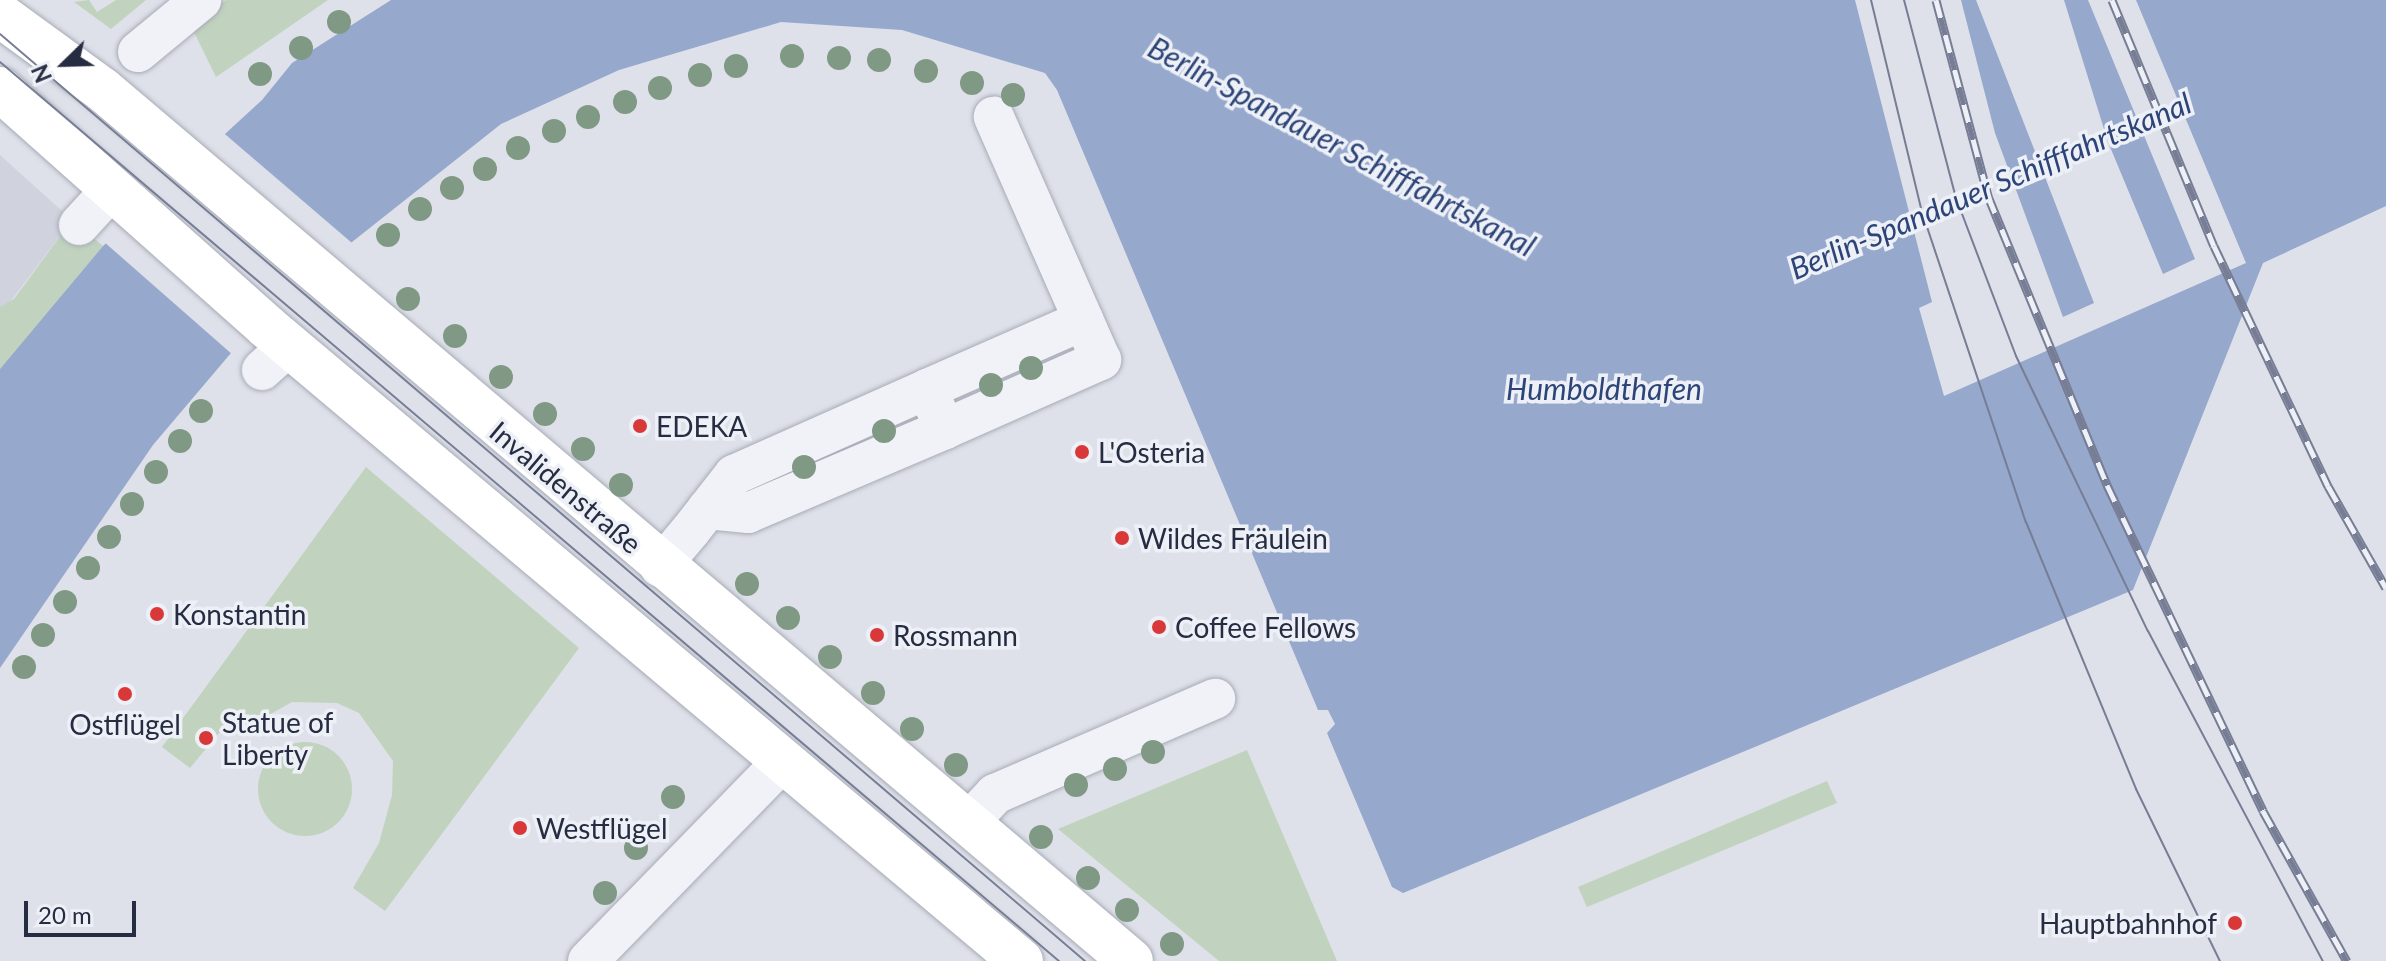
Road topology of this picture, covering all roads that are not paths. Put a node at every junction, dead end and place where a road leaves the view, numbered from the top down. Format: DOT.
graph roads {
  1 [pos="201,0"];
  2 [pos="0,15"];
  3 [pos="138,52"];
  4 [pos="0,89"];
  5 [pos="994,117"];
  6 [pos="120,197"];
  7 [pos="79,225"];
  8 [pos="1084,320"];
  9 [pos="927,389"];
  10 [pos="945,429"];
  11 [pos="707,509"];
  12 [pos="660,567"];
  13 [pos="1215,699"];
  14 [pos="783,761"];
  15 [pos="968,823"];
  16 [pos="588,961"];
  17 [pos="1021,961"];
  18 [pos="1131,961"];
  1 -- 3 [label="street"];
  2 -- 12 [label="main road, Invalidenstraße"];
  4 -- 6 [label="main road"];
  5 -- 8 [label="street"];
  6 -- 7 [label="street"];
  6 -- 14 [label="main road"];
  8 -- 9 [label="street"];
  8 -- 10 [label="street"];
  9 -- 10 [label="street"];
  9 -- 11 [label="street"];
  10 -- 11 [label="street"];
  11 -- 12 [label="street"];
  12 -- 15 [label="main road, Invalidenstraße"];
  13 -- 15 [label="street"];
  14 -- 16 [label="street"];
  14 -- 17 [label="main road"];
  15 -- 18 [label="main road, Invalidenstraße"];
}
